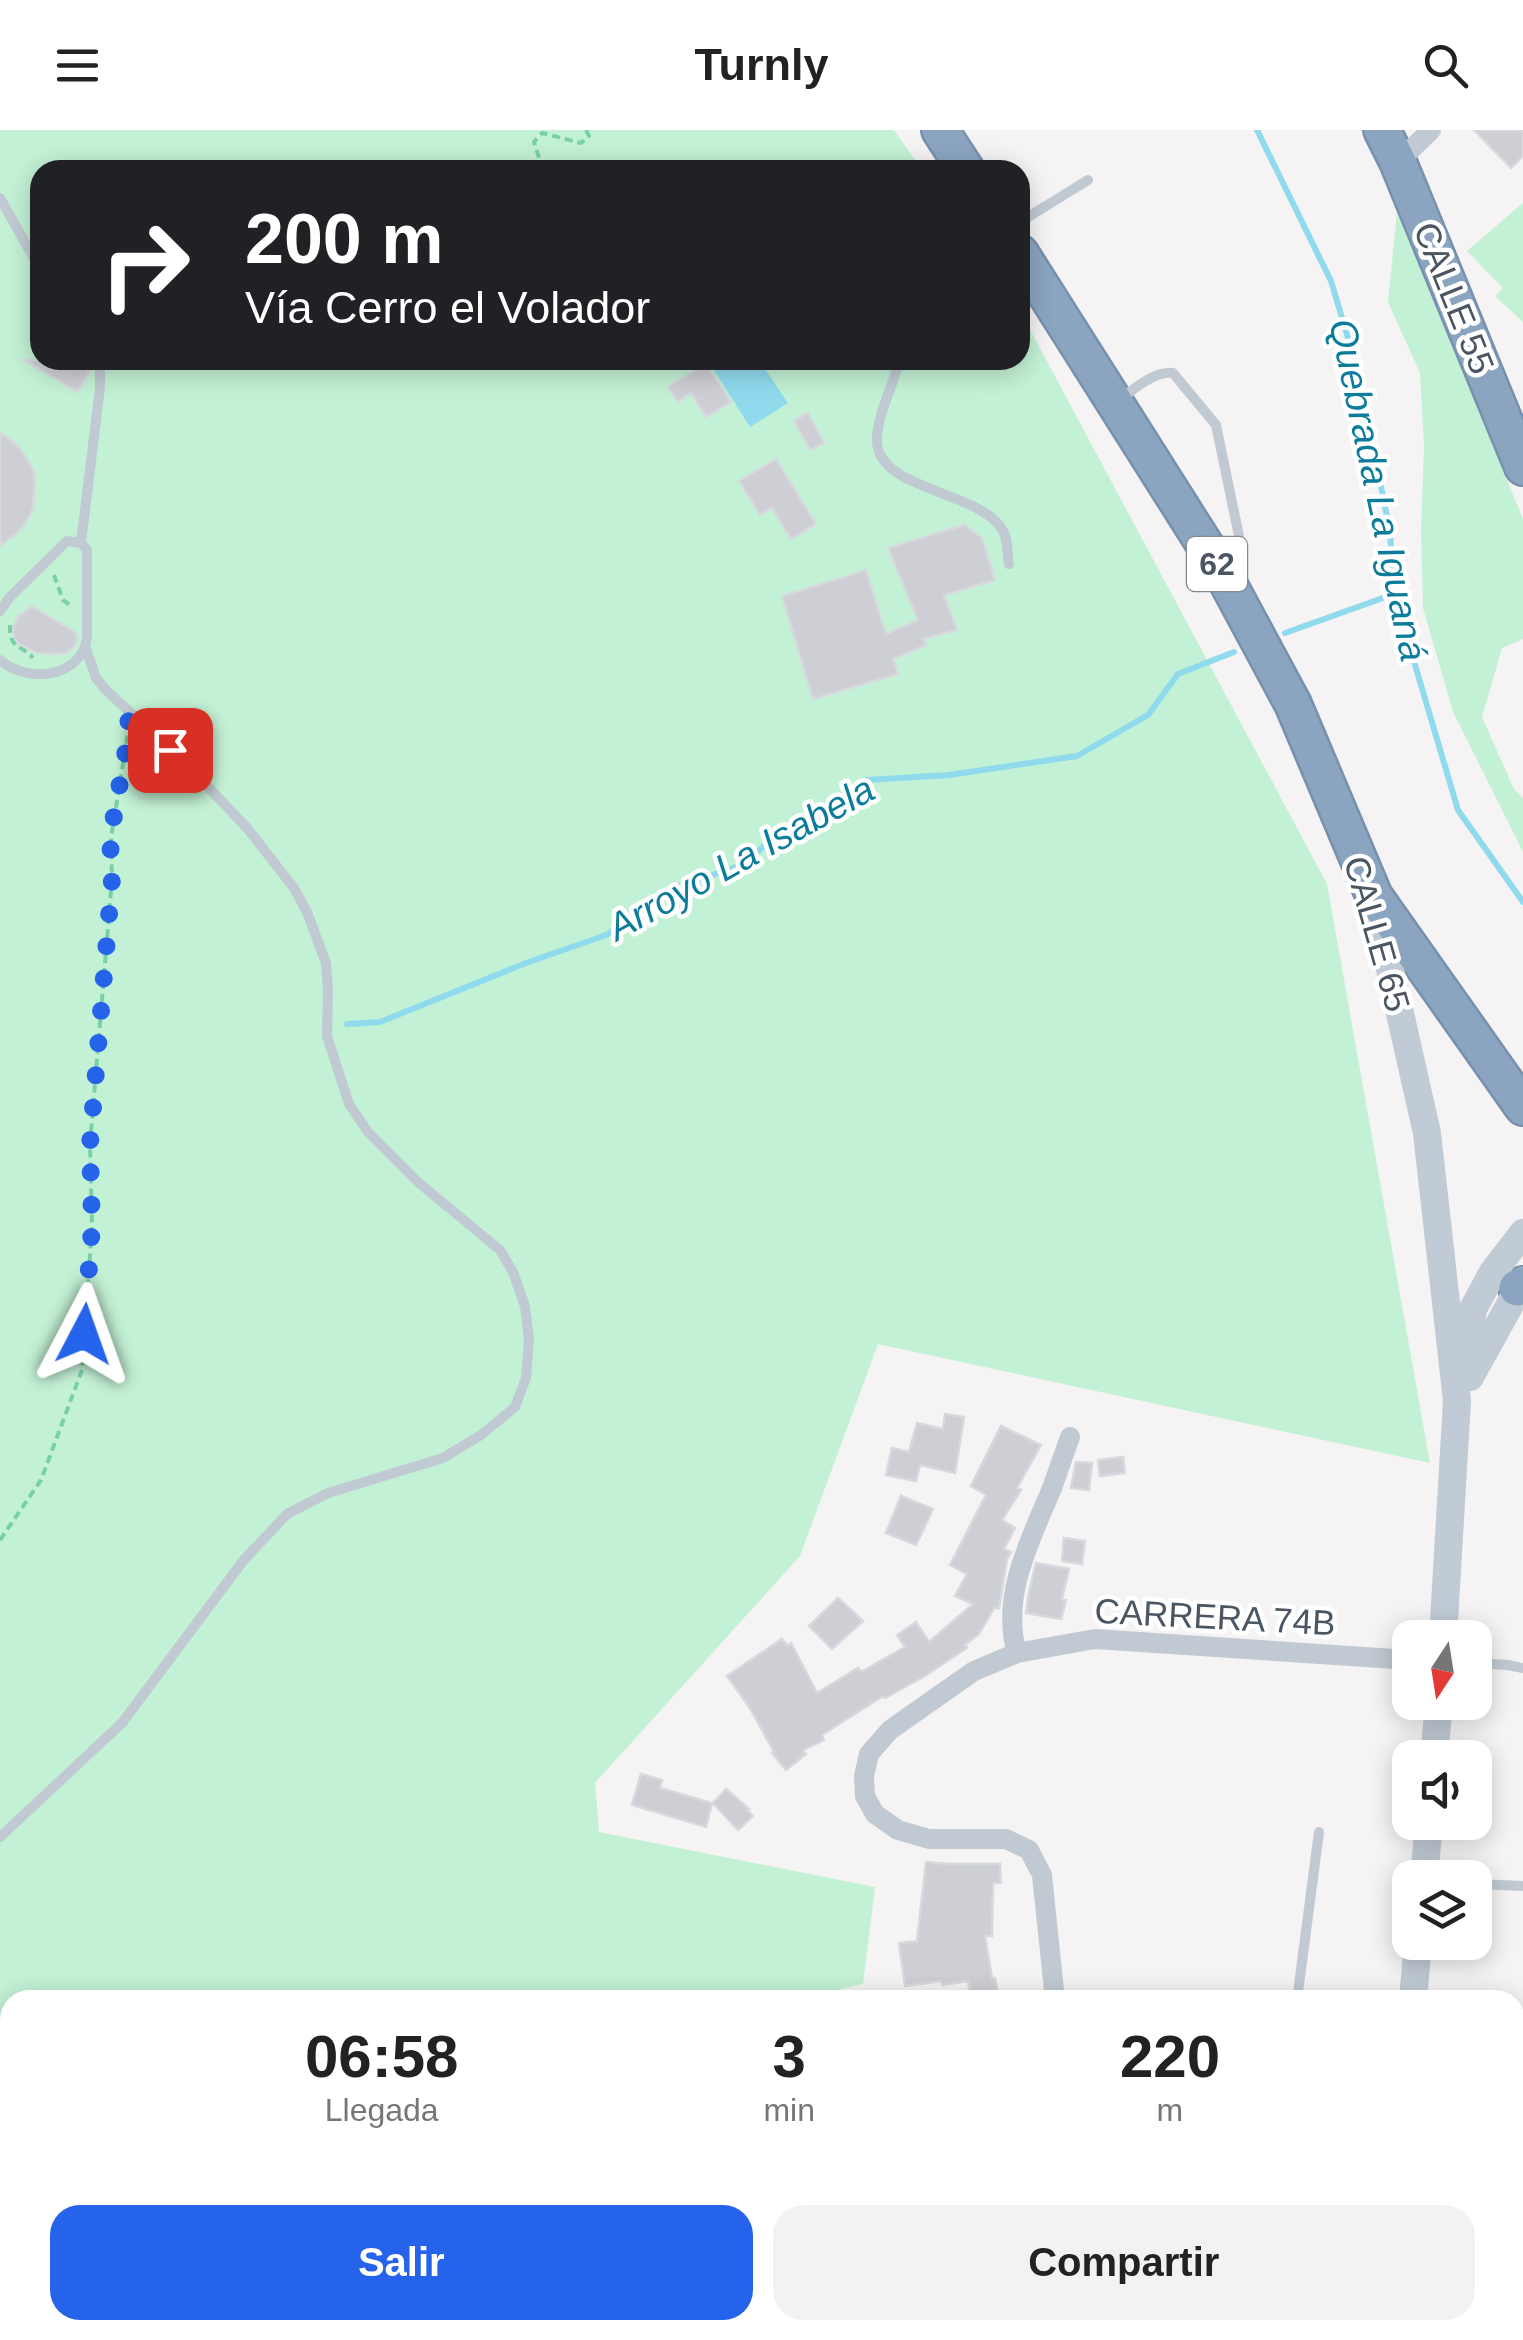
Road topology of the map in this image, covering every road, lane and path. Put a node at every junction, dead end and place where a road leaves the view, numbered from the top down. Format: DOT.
graph roads {
  1 [pos="586,130"];
  2 [pos="940,130"];
  3 [pos="1382,130"];
  4 [pos="1430,130"];
  5 [pos="540,160"];
  6 [pos="960,160"];
  7 [pos="1398,162"];
  8 [pos="1088,180"];
  9 [pos="0,198"];
  10 [pos="1030,216"];
  11 [pos="30,251"];
  12 [pos="1030,269"];
  13 [pos="101,370"];
  14 [pos="896,370"];
  15 [pos="1116,402"];
  16 [pos="1523,466"];
  17 [pos="80,543"];
  18 [pos="44,563"];
  19 [pos="1009,564"];
  20 [pos="1222,572"];
  21 [pos="0,611"];
  22 [pos="11,620"];
  23 [pos="87,629"];
  24 [pos="86,649"];
  25 [pos="27,652"];
  26 [pos="0,660"];
  27 [pos="129,713"];
  28 [pos="1374,896"];
  29 [pos="1523,1107"];
  30 [pos="1523,1234"];
  31 [pos="1521,1284"];
  32 [pos="1457,1401"];
  33 [pos="1070,1436"];
  34 [pos="0,1540"];
  35 [pos="1445,1620"];
  36 [pos="1017,1653"];
  37 [pos="1392,1659"];
  38 [pos="1492,1664"];
  39 [pos="1523,1668"];
  40 [pos="1318,1832"];
  41 [pos="0,1837"];
  42 [pos="1492,1885"];
  43 [pos="1523,1886"];
  44 [pos="1416,1960"];
  45 [pos="1054,1990"];
  46 [pos="1298,1990"];
  47 [pos="1414,1990"];
  1 -- 5 [label="path"];
  2 -- 6 [label="highway"];
  3 -- 7 [label="highway, CALLE 55"];
  4 -- 7 [label="street"];
  7 -- 16 [label="highway, CALLE 55"];
  8 -- 10 [label="lane"];
  9 -- 11 [label="lane"];
  12 -- 15 [label="highway, CALLE 65 / 62"];
  13 -- 17 [label="lane"];
  14 -- 19 [label="lane"];
  15 -- 20 [label="highway, CALLE 65 / 62"];
  15 -- 20 [label="lane"];
  17 -- 18 [label="lane"];
  17 -- 23 [label="lane"];
  18 -- 21 [label="lane"];
  18 -- 23 [label="path"];
  20 -- 28 [label="highway, CALLE 65 / 62"];
  22 -- 25 [label="path"];
  23 -- 24 [label="lane"];
  24 -- 26 [label="lane"];
  24 -- 27 [label="lane"];
  27 -- 34 [label="path"];
  27 -- 41 [label="lane"];
  28 -- 29 [label="highway, 62"];
  28 -- 32 [label="main road, CALLE 65"];
  30 -- 32 [label="main road"];
  31 -- 32 [label="main road"];
  32 -- 35 [label="main road, CALLE 65"];
  33 -- 36 [label="street"];
  36 -- 37 [label="street, CARRERA 74B"];
  36 -- 45 [label="street, CARRERA 74B"];
  38 -- 39 [label="lane"];
  40 -- 46 [label="lane"];
  42 -- 43 [label="lane"];
  44 -- 47 [label="main road"];
}
